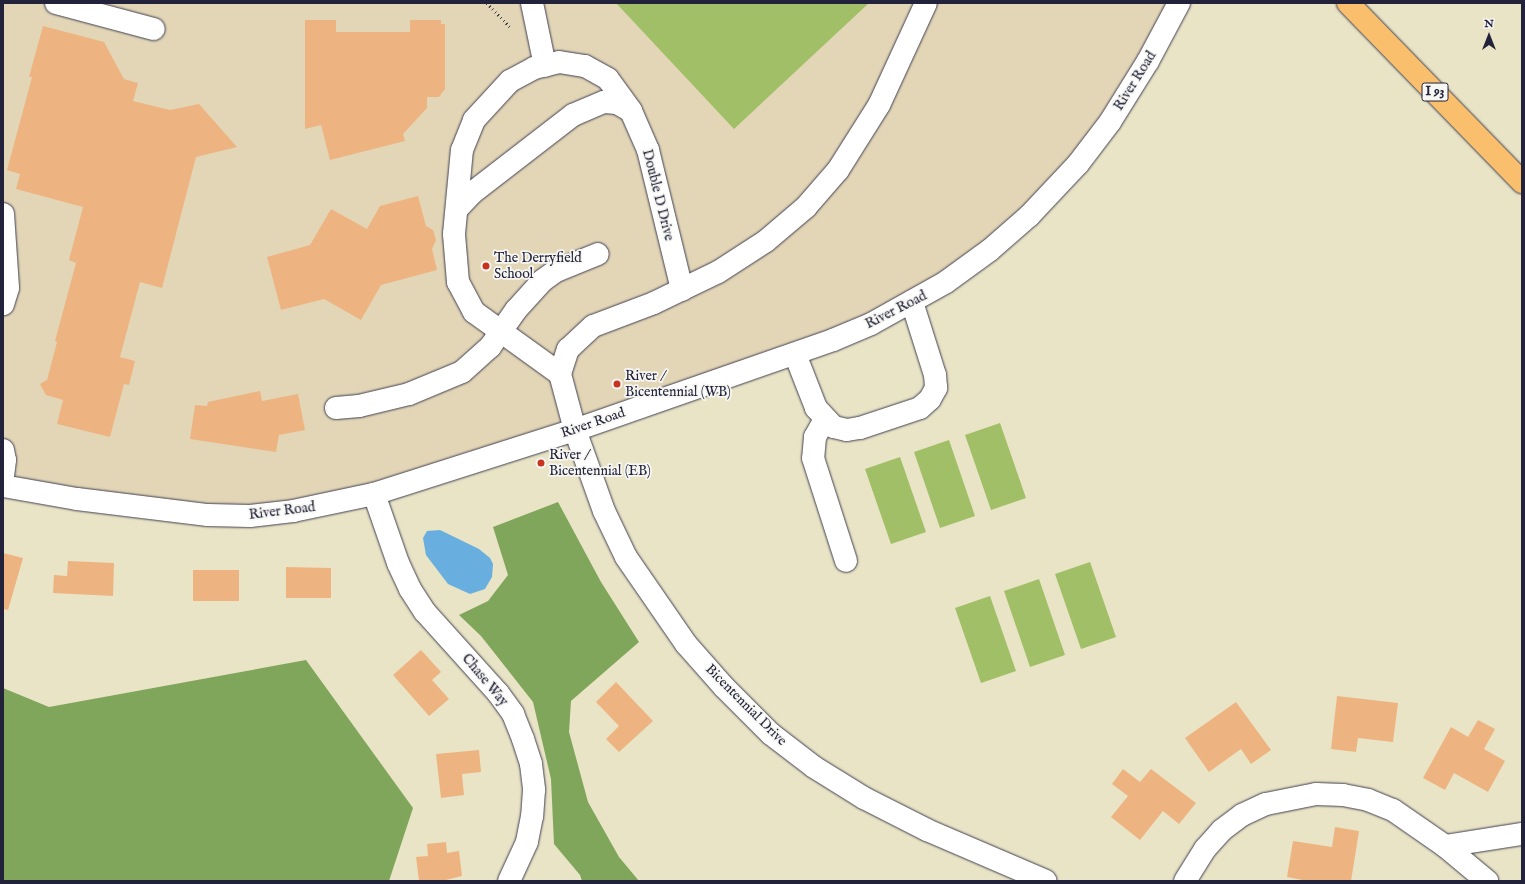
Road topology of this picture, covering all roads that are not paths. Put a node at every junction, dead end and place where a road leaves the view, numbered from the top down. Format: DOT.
graph roads {
  1 [pos="56,3"];
  2 [pos="532,3"];
  3 [pos="926,3"];
  4 [pos="1178,3"];
  5 [pos="1348,3"];
  6 [pos="154,29"];
  7 [pos="545,66"];
  8 [pos="631,112"];
  9 [pos="1522,182"];
  10 [pos="458,208"];
  11 [pos="3,214"];
  12 [pos="598,254"];
  13 [pos="682,290"];
  14 [pos="912,302"];
  15 [pos="4,303"];
  16 [pos="501,332"];
  17 [pos="796,354"];
  18 [pos="560,374"];
  19 [pos="336,408"];
  20 [pos="825,419"];
  21 [pos="575,430"];
  22 [pos="3,450"];
  23 [pos="3,476"];
  24 [pos="3,486"];
  25 [pos="374,494"];
  26 [pos="846,561"];
  27 [pos="1522,834"];
  28 [pos="1445,846"];
  29 [pos="509,881"];
  30 [pos="1046,881"];
  31 [pos="1185,881"];
  32 [pos="1487,881"];
  1 -- 6 [label="street"];
  2 -- 7 [label="street"];
  3 -- 13 [label="street"];
  4 -- 14 [label="street, River Road"];
  5 -- 9 [label="highway, I 93"];
  7 -- 8 [label="street, Double D Drive"];
  7 -- 10 [label="street, Double D Drive"];
  8 -- 10 [label="street"];
  8 -- 13 [label="street, Double D Drive"];
  10 -- 16 [label="street, Double D Drive"];
  11 -- 15 [label="street"];
  12 -- 16 [label="street"];
  13 -- 18 [label="street"];
  14 -- 17 [label="street, River Road"];
  14 -- 20 [label="street"];
  16 -- 18 [label="street, Double D Drive"];
  16 -- 19 [label="street"];
  17 -- 20 [label="street"];
  17 -- 21 [label="street, River Road"];
  18 -- 21 [label="street"];
  20 -- 26 [label="street"];
  21 -- 25 [label="street, River Road"];
  21 -- 30 [label="street, Bicentennial Drive"];
  22 -- 23 [label="street"];
  24 -- 25 [label="street, River Road"];
  25 -- 29 [label="street, Chase Way"];
  27 -- 28 [label="street"];
  28 -- 31 [label="street"];
  28 -- 32 [label="street"];
}
